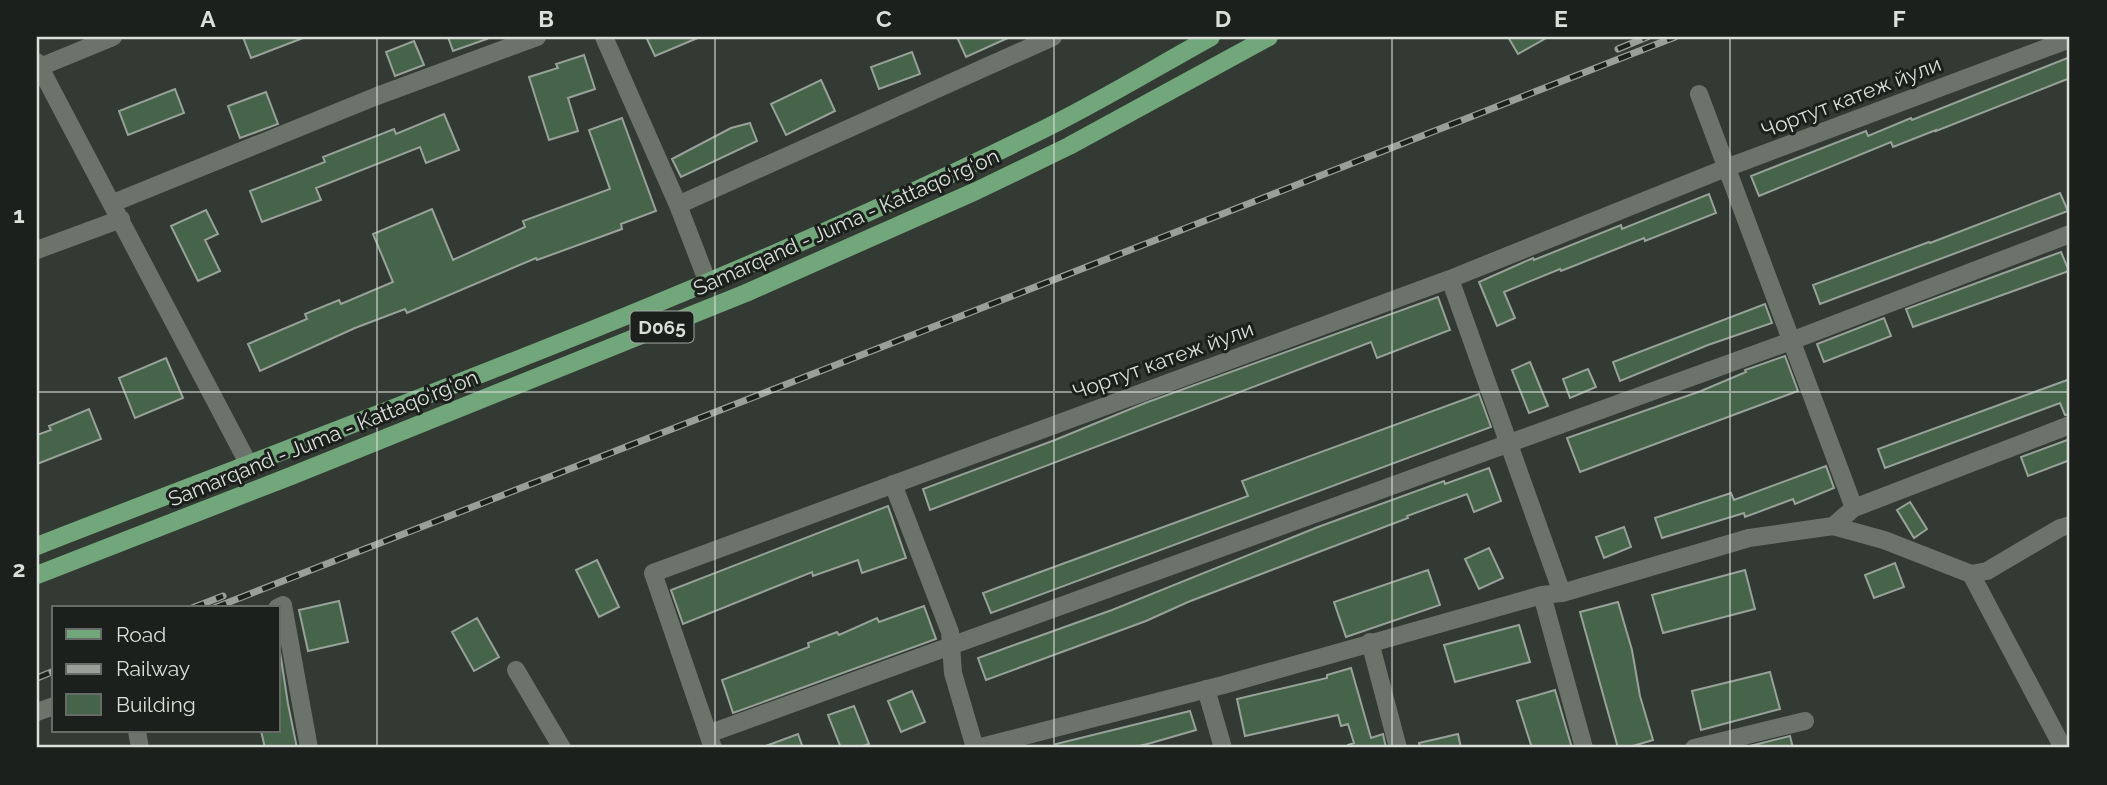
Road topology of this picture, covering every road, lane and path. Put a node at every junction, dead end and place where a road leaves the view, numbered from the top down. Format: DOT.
graph roads {
  1 [pos="113,37"];
  2 [pos="537,37"];
  3 [pos="604,37"];
  4 [pos="1052,37"];
  5 [pos="1269,37"];
  6 [pos="1206,38"];
  7 [pos="2070,39"];
  8 [pos="38,65"];
  9 [pos="1699,94"];
  10 [pos="1726,168"];
  11 [pos="678,205"];
  12 [pos="117,211"];
  13 [pos="2070,234"];
  14 [pos="37,250"];
  15 [pos="1450,279"];
  16 [pos="708,283"];
  17 [pos="1791,341"];
  18 [pos="499,367"];
  19 [pos="507,390"];
  20 [pos="2070,425"];
  21 [pos="1509,444"];
  22 [pos="248,463"];
  23 [pos="893,484"];
  24 [pos="1854,509"];
  25 [pos="2070,525"];
  26 [pos="1833,526"];
  27 [pos="37,547"];
  28 [pos="1971,574"];
  29 [pos="37,575"];
  30 [pos="1562,593"];
  31 [pos="1542,595"];
  32 [pos="280,607"];
  33 [pos="1370,642"];
  34 [pos="951,646"];
  35 [pos="516,670"];
  36 [pos="1206,689"];
  37 [pos="1805,721"];
  38 [pos="710,741"];
  39 [pos="309,748"];
  40 [pos="562,748"];
  41 [pos="976,748"];
  42 [pos="1223,748"];
  43 [pos="1398,748"];
  44 [pos="1584,748"];
  45 [pos="1694,748"];
  46 [pos="2063,748"];
  1 -- 8 [label="street"];
  2 -- 12 [label="street"];
  3 -- 11 [label="street"];
  4 -- 11 [label="street"];
  5 -- 19 [label="main road, Samarqand - Juma - Kattaqo‘rg‘on / D065"];
  6 -- 16 [label="main road, Samarqand - Juma - Kattaqo‘rg‘on / D065"];
  7 -- 10 [label="street, Чортут катеж йули"];
  8 -- 12 [label="street"];
  9 -- 10 [label="street"];
  10 -- 15 [label="street, Чортут катеж йули"];
  10 -- 17 [label="street"];
  11 -- 16 [label="street"];
  12 -- 14 [label="street"];
  12 -- 22 [label="street"];
  13 -- 17 [label="street, Чортут катеж йули"];
  15 -- 21 [label="street"];
  15 -- 23 [label="street, Чортут катеж йули"];
  16 -- 18 [label="main road, Samarqand - Juma - Kattaqo‘rg‘on / D065"];
  17 -- 21 [label="street, Чортут катеж йули"];
  17 -- 24 [label="street"];
  18 -- 19 [label="main road"];
  18 -- 22 [label="main road, Samarqand - Juma - Kattaqo‘rg‘on / D065"];
  19 -- 29 [label="main road, Samarqand - Juma - Kattaqo‘rg‘on / D065"];
  20 -- 24 [label="street"];
  21 -- 30 [label="street"];
  21 -- 34 [label="street, Чортут катеж йули"];
  22 -- 27 [label="main road, Samarqand - Juma - Kattaqo‘rg‘on / D065"];
  23 -- 34 [label="street"];
  23 -- 38 [label="street, Чортут катеж йули"];
  24 -- 26 [label="street"];
  25 -- 28 [label="street"];
  26 -- 28 [label="street"];
  26 -- 30 [label="street"];
  28 -- 46 [label="street"];
  30 -- 31 [label="street"];
  31 -- 33 [label="street"];
  31 -- 44 [label="street"];
  32 -- 39 [label="street"];
  33 -- 36 [label="street"];
  33 -- 43 [label="street"];
  34 -- 38 [label="street, Чортут катеж йули"];
  34 -- 41 [label="street"];
  35 -- 40 [label="street"];
  36 -- 41 [label="street"];
  36 -- 42 [label="street"];
  37 -- 45 [label="street"];
}
